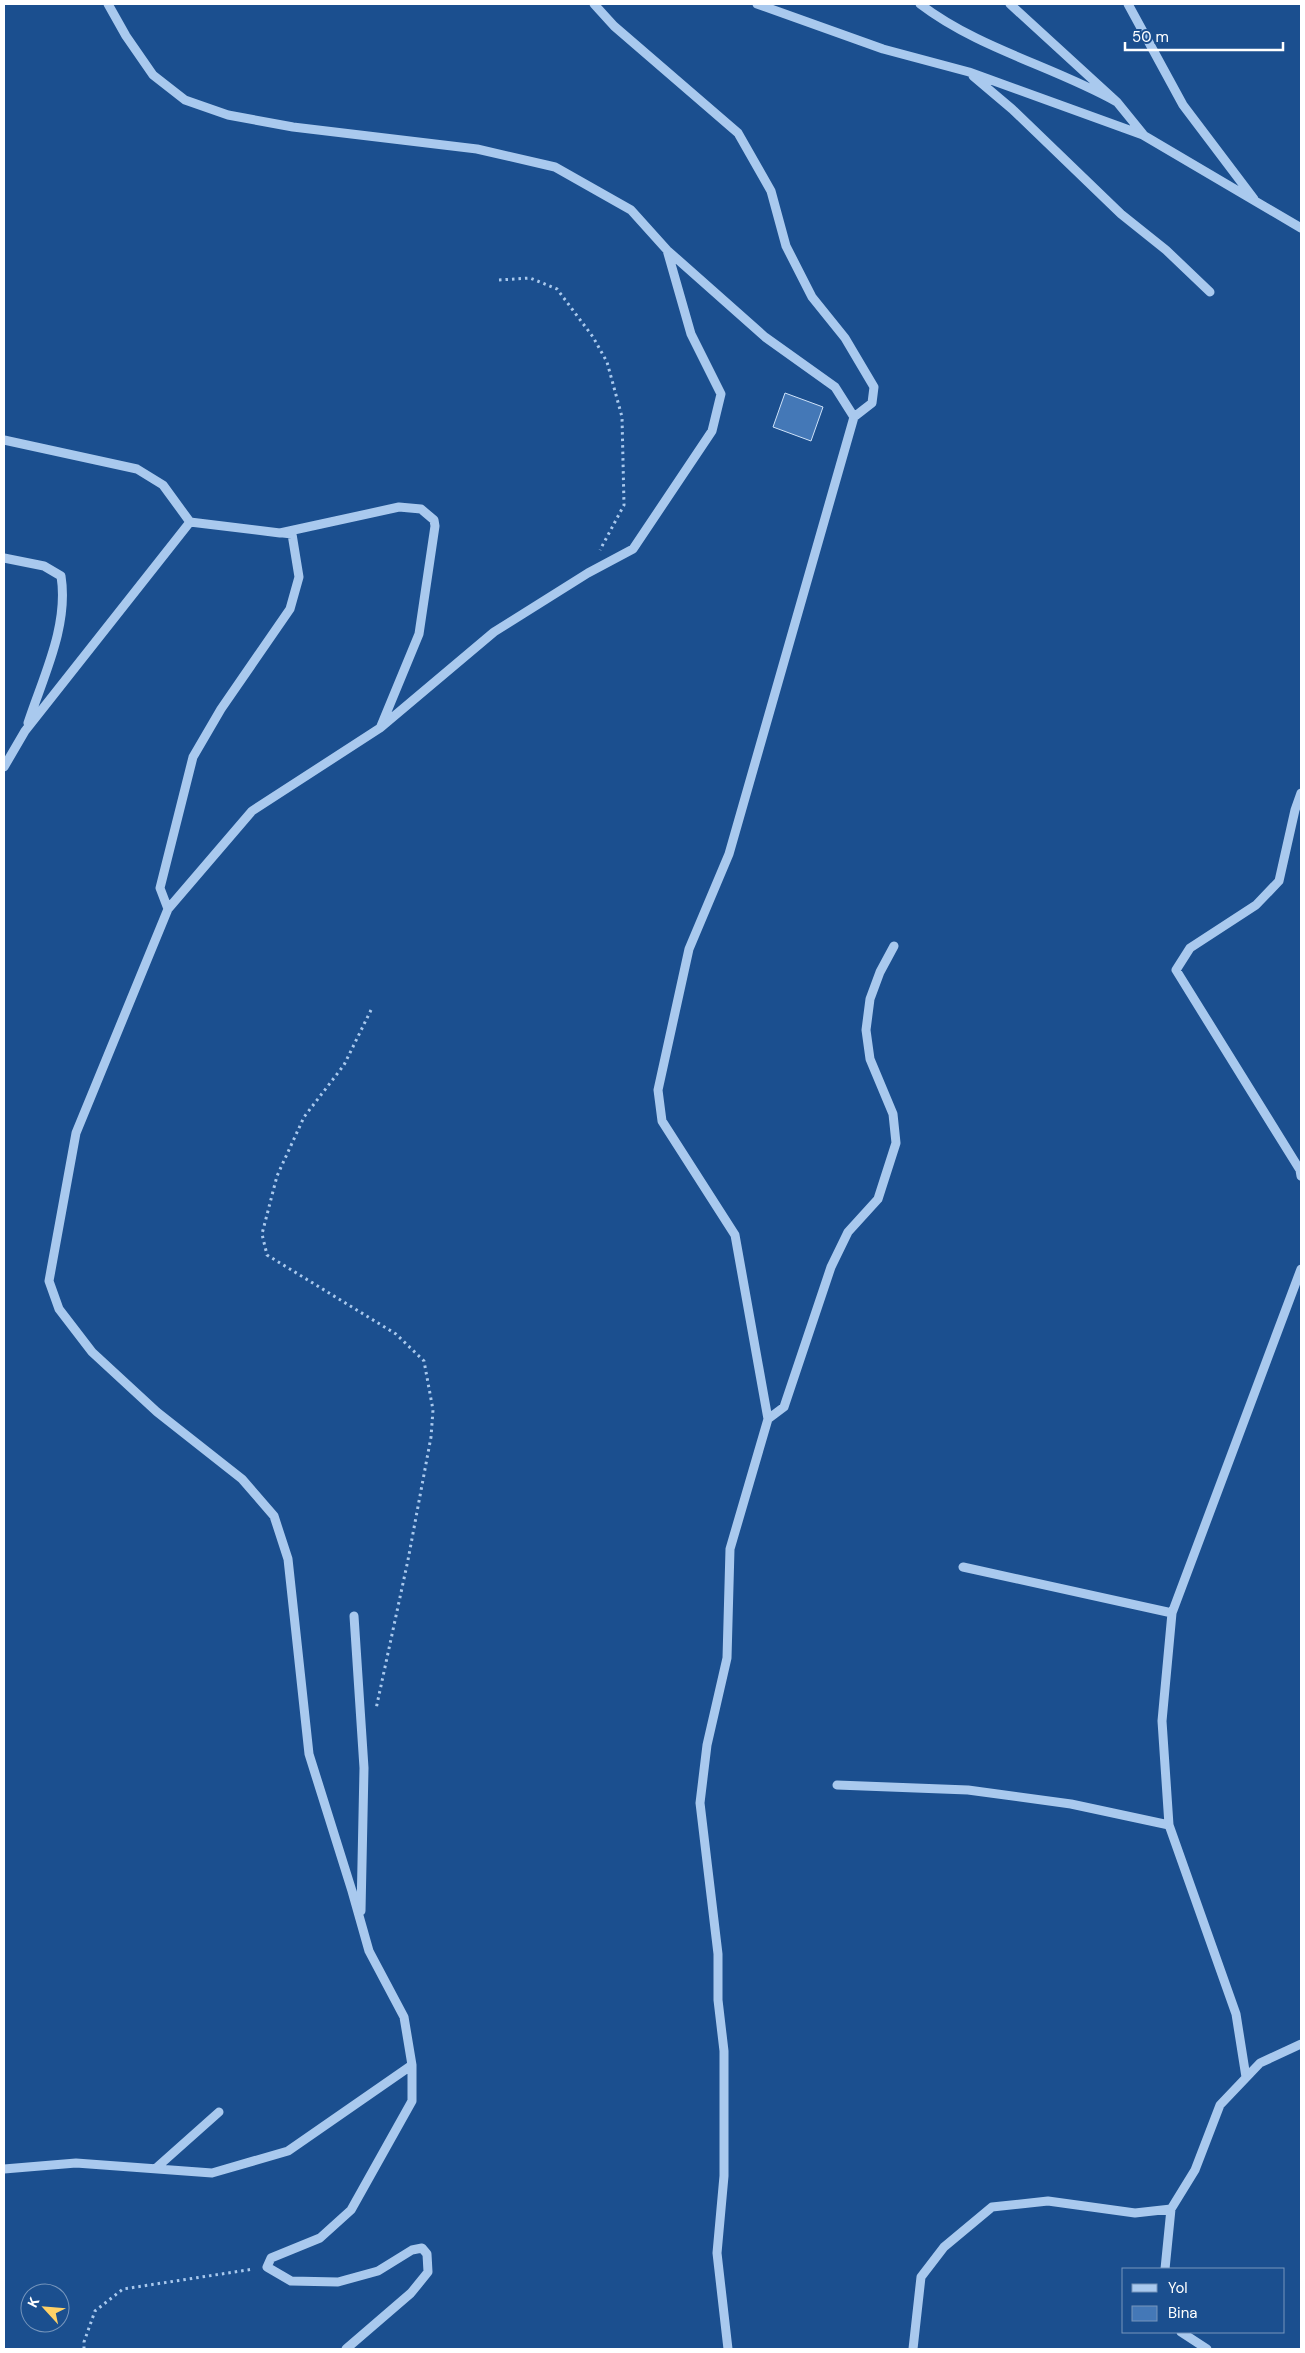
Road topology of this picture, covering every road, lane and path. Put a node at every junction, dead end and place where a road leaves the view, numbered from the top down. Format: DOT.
graph roads {
  1 [pos="108,4"];
  2 [pos="594,4"];
  3 [pos="757,4"];
  4 [pos="920,4"];
  5 [pos="1010,4"];
  6 [pos="1128,4"];
  7 [pos="969,72"];
  8 [pos="1117,102"];
  9 [pos="1143,134"];
  10 [pos="1257,203"];
  11 [pos="1301,228"];
  12 [pos="667,250"];
  13 [pos="499,280"];
  14 [pos="1210,292"];
  15 [pos="854,417"];
  16 [pos="4,440"];
  17 [pos="190,522"];
  18 [pos="280,533"];
  19 [pos="4,558"];
  20 [pos="588,573"];
  21 [pos="380,728"];
  22 [pos="25,731"];
  23 [pos="4,766"];
  24 [pos="1301,793"];
  25 [pos="168,909"];
  26 [pos="894,946"];
  27 [pos="371,1010"];
  28 [pos="1301,1172"];
  29 [pos="1301,1269"];
  30 [pos="768,1419"];
  31 [pos="963,1567"];
  32 [pos="1172,1613"];
  33 [pos="354,1616"];
  34 [pos="376,1712"];
  35 [pos="836,1784"];
  36 [pos="1169,1825"];
  37 [pos="361,1921"];
  38 [pos="1301,2044"];
  39 [pos="412,2065"];
  40 [pos="1246,2077"];
  41 [pos="219,2112"];
  42 [pos="4,2169"];
  43 [pos="155,2169"];
  44 [pos="1171,2209"];
  45 [pos="267,2267"];
  46 [pos="1165,2268"];
  47 [pos="1183,2333"];
  48 [pos="84,2349"];
  49 [pos="346,2349"];
  50 [pos="728,2349"];
  51 [pos="913,2349"];
  52 [pos="1207,2349"];
  1 -- 12 [label="street"];
  2 -- 15 [label="street"];
  3 -- 7 [label="street"];
  4 -- 8 [label="street"];
  5 -- 8 [label="street"];
  6 -- 10 [label="street"];
  7 -- 9 [label="street"];
  7 -- 14 [label="street"];
  8 -- 9 [label="street"];
  9 -- 10 [label="street"];
  10 -- 11 [label="street"];
  12 -- 15 [label="street"];
  12 -- 20 [label="street"];
  13 -- 20 [label="path"];
  15 -- 30 [label="street"];
  16 -- 17 [label="street"];
  17 -- 18 [label="street"];
  17 -- 22 [label="street"];
  18 -- 21 [label="street"];
  18 -- 25 [label="street"];
  19 -- 22 [label="street"];
  20 -- 21 [label="street"];
  21 -- 25 [label="street"];
  22 -- 23 [label="street"];
  24 -- 28 [label="street"];
  25 -- 37 [label="street"];
  26 -- 30 [label="street"];
  27 -- 34 [label="path"];
  29 -- 32 [label="street"];
  30 -- 50 [label="street"];
  31 -- 32 [label="street"];
  32 -- 36 [label="street"];
  33 -- 37 [label="street"];
  35 -- 36 [label="street"];
  36 -- 40 [label="street"];
  37 -- 39 [label="street"];
  38 -- 40 [label="street"];
  39 -- 43 [label="street"];
  39 -- 45 [label="street"];
  40 -- 44 [label="street"];
  41 -- 43 [label="street"];
  42 -- 43 [label="street"];
  44 -- 46 [label="street"];
  44 -- 51 [label="street"];
  45 -- 48 [label="path"];
  45 -- 49 [label="street"];
  47 -- 52 [label="street"];
}
